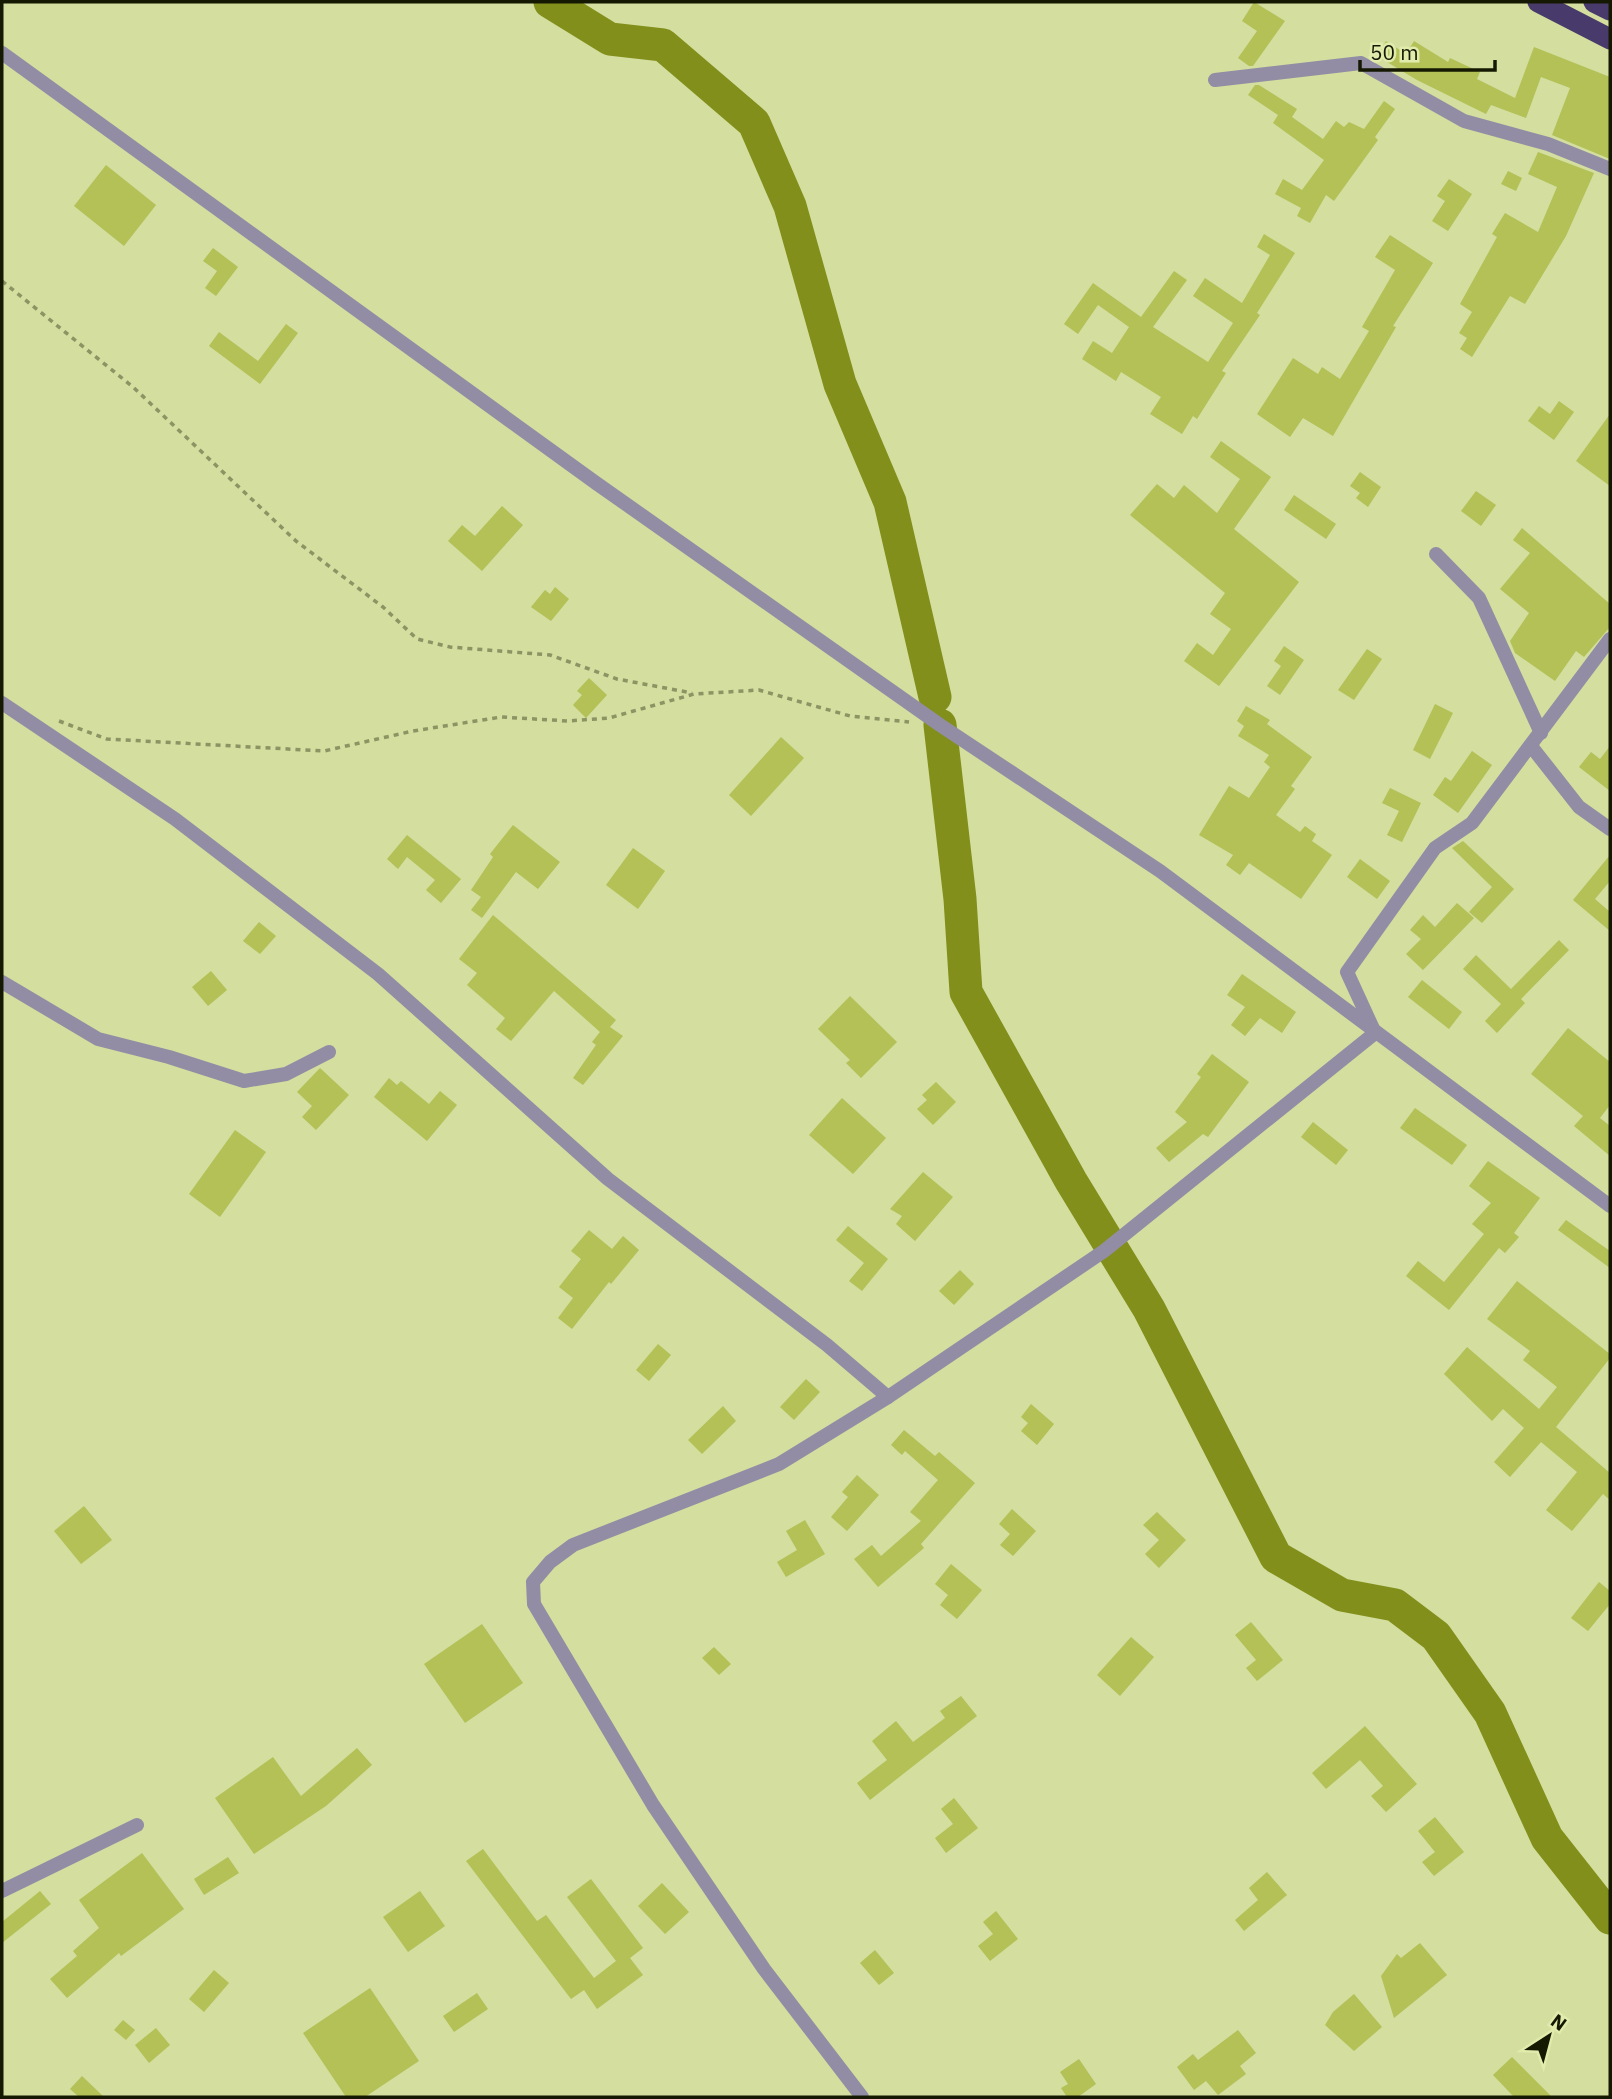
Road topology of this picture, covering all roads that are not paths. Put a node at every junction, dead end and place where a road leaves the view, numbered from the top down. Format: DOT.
graph roads {
  1 [pos="1538,2"];
  2 [pos="1594,2"];
  3 [pos="1610,10"];
  4 [pos="1610,39"];
  5 [pos="2,52"];
  6 [pos="1215,80"];
  7 [pos="1610,169"];
  8 [pos="1436,554"];
  9 [pos="1610,639"];
  10 [pos="2,703"];
  11 [pos="1541,733"];
  12 [pos="1531,746"];
  13 [pos="1610,829"];
  14 [pos="2,982"];
  15 [pos="1375,1033"];
  16 [pos="329,1052"];
  17 [pos="1610,1206"];
  18 [pos="888,1397"];
  19 [pos="137,1825"];
  20 [pos="2,1891"];
  21 [pos="862,2097"];
  1 -- 4 [label="highway"];
  2 -- 3 [label="highway"];
  5 -- 15 [label="street"];
  6 -- 7 [label="street"];
  8 -- 11 [label="street"];
  9 -- 11 [label="street"];
  10 -- 18 [label="street"];
  11 -- 12 [label="street"];
  12 -- 13 [label="street"];
  12 -- 15 [label="street"];
  14 -- 16 [label="street"];
  15 -- 17 [label="street"];
  15 -- 18 [label="street"];
  18 -- 21 [label="street"];
  19 -- 20 [label="street"];
}
